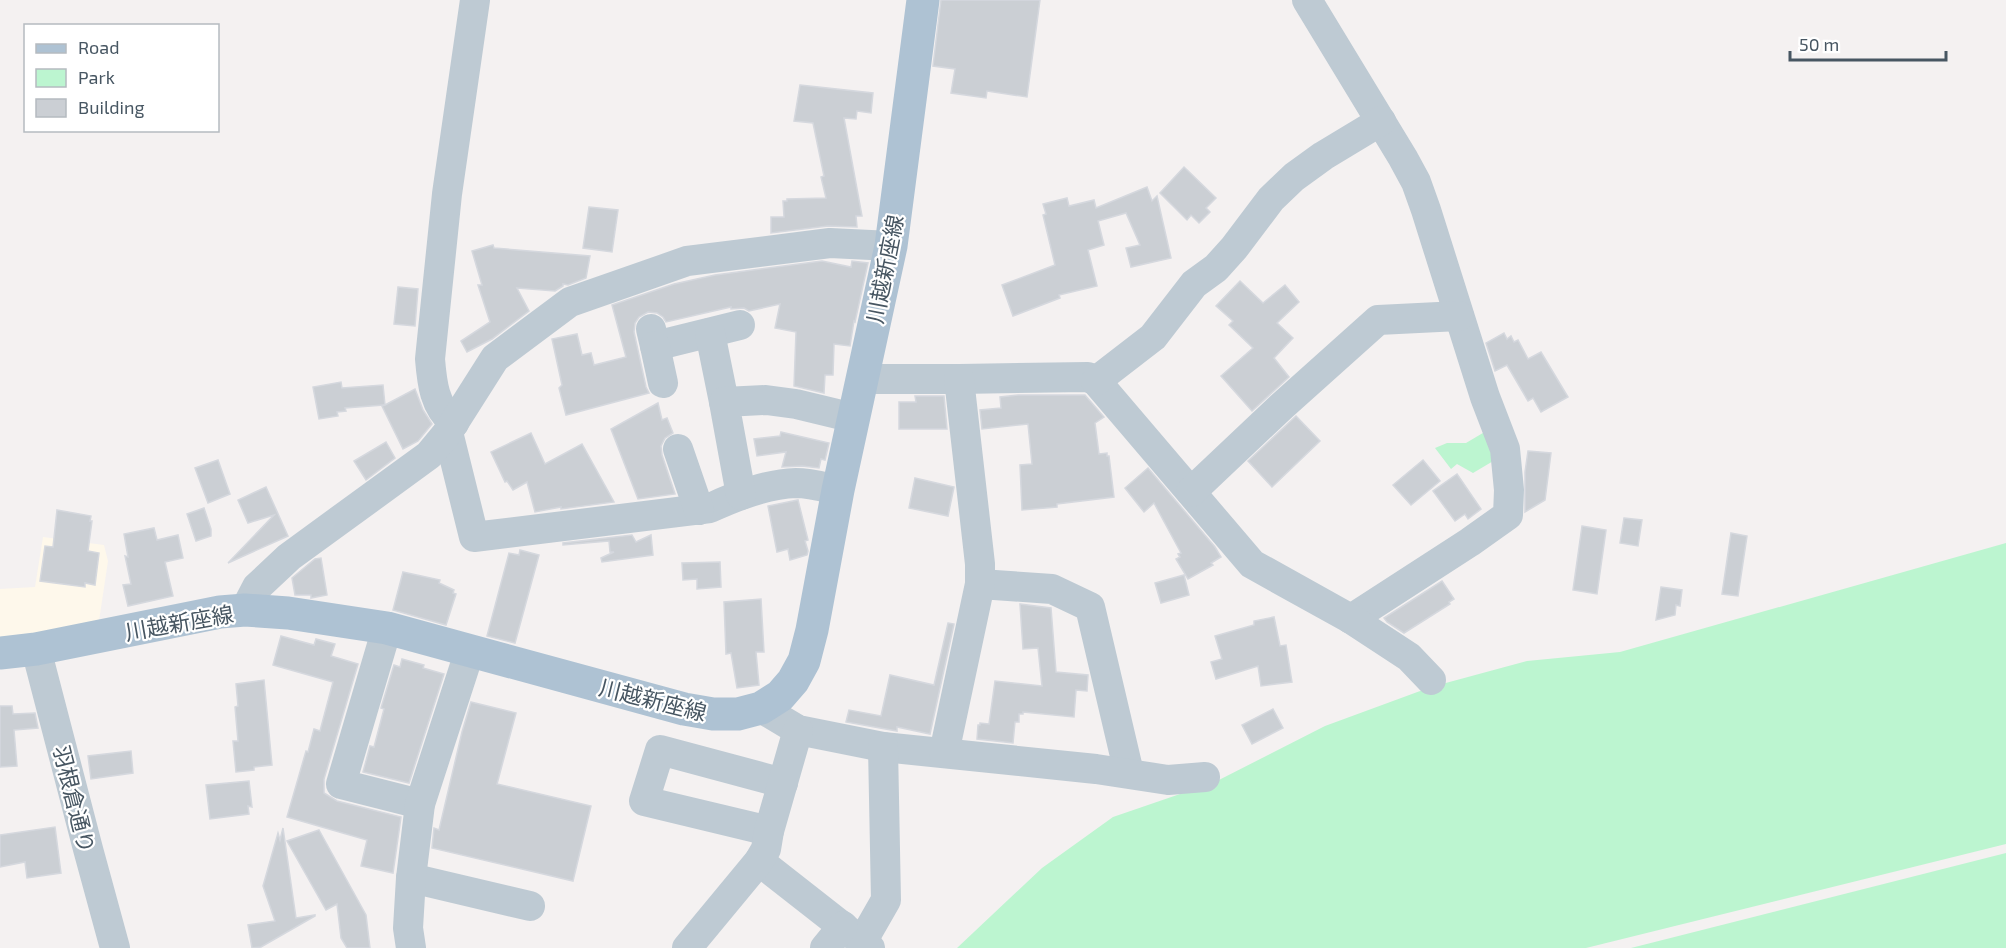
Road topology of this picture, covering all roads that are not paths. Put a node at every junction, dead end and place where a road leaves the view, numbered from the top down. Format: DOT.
graph roads {
  1 [pos="475,0"];
  2 [pos="923,0"];
  3 [pos="1307,0"];
  4 [pos="1381,121"];
  5 [pos="891,246"];
  6 [pos="1459,316"];
  7 [pos="740,325"];
  8 [pos="710,333"];
  9 [pos="862,379"];
  10 [pos="959,379"];
  11 [pos="1096,381"];
  12 [pos="663,383"];
  13 [pos="724,402"];
  14 [pos="854,418"];
  15 [pos="451,428"];
  16 [pos="678,449"];
  17 [pos="838,490"];
  18 [pos="1191,492"];
  19 [pos="741,495"];
  20 [pos="699,510"];
  21 [pos="980,584"];
  22 [pos="245,610"];
  23 [pos="1351,619"];
  24 [pos="387,628"];
  25 [pos="36,649"];
  26 [pos="470,650"];
  27 [pos="0,653"];
  28 [pos="1431,680"];
  29 [pos="761,708"];
  30 [pos="798,730"];
  31 [pos="883,747"];
  32 [pos="944,753"];
  33 [pos="1129,773"];
  34 [pos="1205,777"];
  35 [pos="783,783"];
  36 [pos="420,804"];
  37 [pos="769,831"];
  38 [pos="759,861"];
  39 [pos="411,878"];
  40 [pos="530,906"];
  41 [pos="850,941"];
  42 [pos="115,948"];
  43 [pos="411,948"];
  44 [pos="687,948"];
  1 -- 15 [label="street"];
  2 -- 5 [label="main road, 川越新座線"];
  3 -- 4 [label="street"];
  4 -- 6 [label="street"];
  4 -- 11 [label="street"];
  5 -- 9 [label="main road, 川越新座線"];
  5 -- 15 [label="street"];
  6 -- 18 [label="street"];
  6 -- 23 [label="street"];
  7 -- 8 [label="street"];
  8 -- 12 [label="street"];
  8 -- 13 [label="street"];
  9 -- 10 [label="street"];
  9 -- 14 [label="main road, 川越新座線"];
  10 -- 11 [label="street"];
  10 -- 21 [label="street"];
  11 -- 18 [label="street"];
  13 -- 14 [label="street"];
  13 -- 19 [label="street"];
  14 -- 17 [label="main road, 川越新座線"];
  15 -- 20 [label="street"];
  15 -- 22 [label="street"];
  16 -- 20 [label="street"];
  17 -- 19 [label="street"];
  17 -- 29 [label="main road, 川越新座線"];
  18 -- 23 [label="street"];
  19 -- 20 [label="street"];
  21 -- 32 [label="street"];
  21 -- 33 [label="street"];
  22 -- 24 [label="main road, 川越新座線"];
  22 -- 25 [label="main road, 川越新座線"];
  23 -- 28 [label="street"];
  24 -- 26 [label="main road, 川越新座線"];
  24 -- 36 [label="street"];
  25 -- 27 [label="main road, 川越新座線"];
  25 -- 42 [label="street, 羽根倉通り"];
  26 -- 29 [label="main road, 川越新座線"];
  26 -- 36 [label="street"];
  29 -- 30 [label="street"];
  30 -- 31 [label="street"];
  30 -- 35 [label="street"];
  31 -- 32 [label="street"];
  31 -- 41 [label="street"];
  32 -- 33 [label="street"];
  33 -- 34 [label="street"];
  35 -- 37 [label="street"];
  35 -- 37 [label="street"];
  36 -- 39 [label="street"];
  37 -- 38 [label="street"];
  38 -- 41 [label="street"];
  38 -- 44 [label="street"];
  39 -- 40 [label="street"];
  39 -- 43 [label="street"];
}
